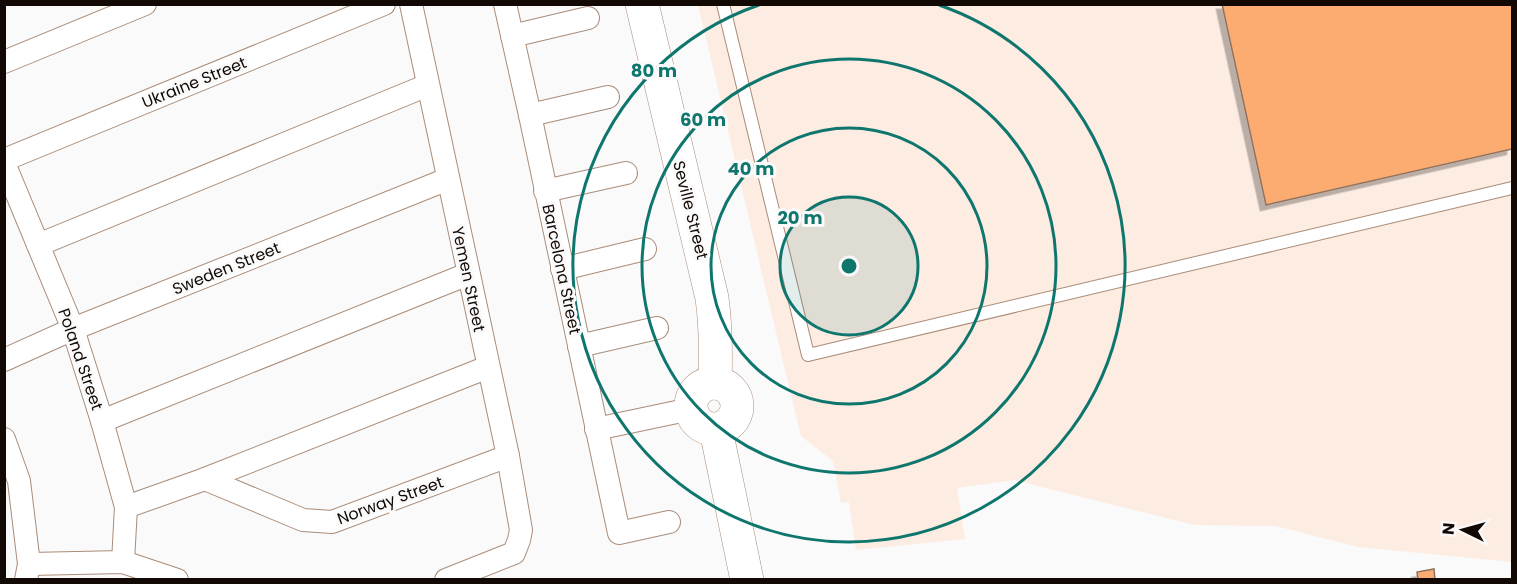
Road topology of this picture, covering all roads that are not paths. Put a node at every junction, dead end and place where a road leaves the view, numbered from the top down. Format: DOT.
graph roads {
  1 [pos="146,4"];
  2 [pos="384,4"];
  3 [pos="411,4"];
  4 [pos="505,4"];
  5 [pos="642,4"];
  6 [pos="723,4"];
  7 [pos="588,18"];
  8 [pos="512,36"];
  9 [pos="4,62"];
  10 [pos="428,86"];
  11 [pos="608,97"];
  12 [pos="530,115"];
  13 [pos="4,162"];
  14 [pos="626,173"];
  15 [pos="448,179"];
  16 [pos="1512,188"];
  17 [pos="545,191"];
  18 [pos="38,245"];
  19 [pos="645,249"];
  20 [pos="562,269"];
  21 [pos="468,274"];
  22 [pos="657,328"];
  23 [pos="73,329"];
  24 [pos="579,346"];
  25 [pos="4,360"];
  26 [pos="488,367"];
  27 [pos="715,383"];
  28 [pos="691,409"];
  29 [pos="102,421"];
  30 [pos="596,429"];
  31 [pos="716,430"];
  32 [pos="4,438"];
  33 [pos="508,456"];
  34 [pos="205,479"];
  35 [pos="126,507"];
  36 [pos="669,522"];
  37 [pos="123,562"];
  38 [pos="744,568"];
  39 [pos="27,572"];
  40 [pos="177,579"];
  41 [pos="446,579"];
  1 -- 9 [label="street"];
  2 -- 13 [label="street, Ukraine Street"];
  3 -- 10 [label="street, Yemen Street"];
  4 -- 8 [label="street, Barcelona Street"];
  5 -- 27 [label="street, Seville Street"];
  6 -- 16 [label="lane"];
  7 -- 8 [label="street"];
  8 -- 12 [label="street, Barcelona Street"];
  10 -- 15 [label="street, Yemen Street"];
  10 -- 18 [label="street"];
  11 -- 12 [label="street"];
  12 -- 17 [label="street, Barcelona Street"];
  13 -- 18 [label="street, Poland Street"];
  14 -- 17 [label="street"];
  15 -- 21 [label="street, Yemen Street"];
  15 -- 23 [label="street, Sweden Street"];
  17 -- 20 [label="street, Barcelona Street"];
  18 -- 23 [label="street, Poland Street"];
  19 -- 20 [label="street"];
  20 -- 24 [label="street, Barcelona Street"];
  21 -- 26 [label="street, Yemen Street"];
  21 -- 29 [label="street"];
  22 -- 24 [label="street"];
  23 -- 25 [label="street, Sweden Street"];
  23 -- 29 [label="street, Poland Street"];
  24 -- 30 [label="street, Barcelona Street"];
  26 -- 33 [label="street, Yemen Street"];
  26 -- 34 [label="street"];
  27 -- 28 [label="street"];
  27 -- 31 [label="street"];
  28 -- 30 [label="street"];
  28 -- 31 [label="street"];
  29 -- 35 [label="street, Poland Street"];
  30 -- 36 [label="street, Barcelona Street"];
  31 -- 38 [label="street"];
  32 -- 39 [label="street"];
  33 -- 34 [label="street, Norway Street"];
  33 -- 41 [label="street, Yemen Street"];
  34 -- 35 [label="street"];
  35 -- 37 [label="street, Poland Street"];
  37 -- 39 [label="street"];
  37 -- 40 [label="street"];
}
